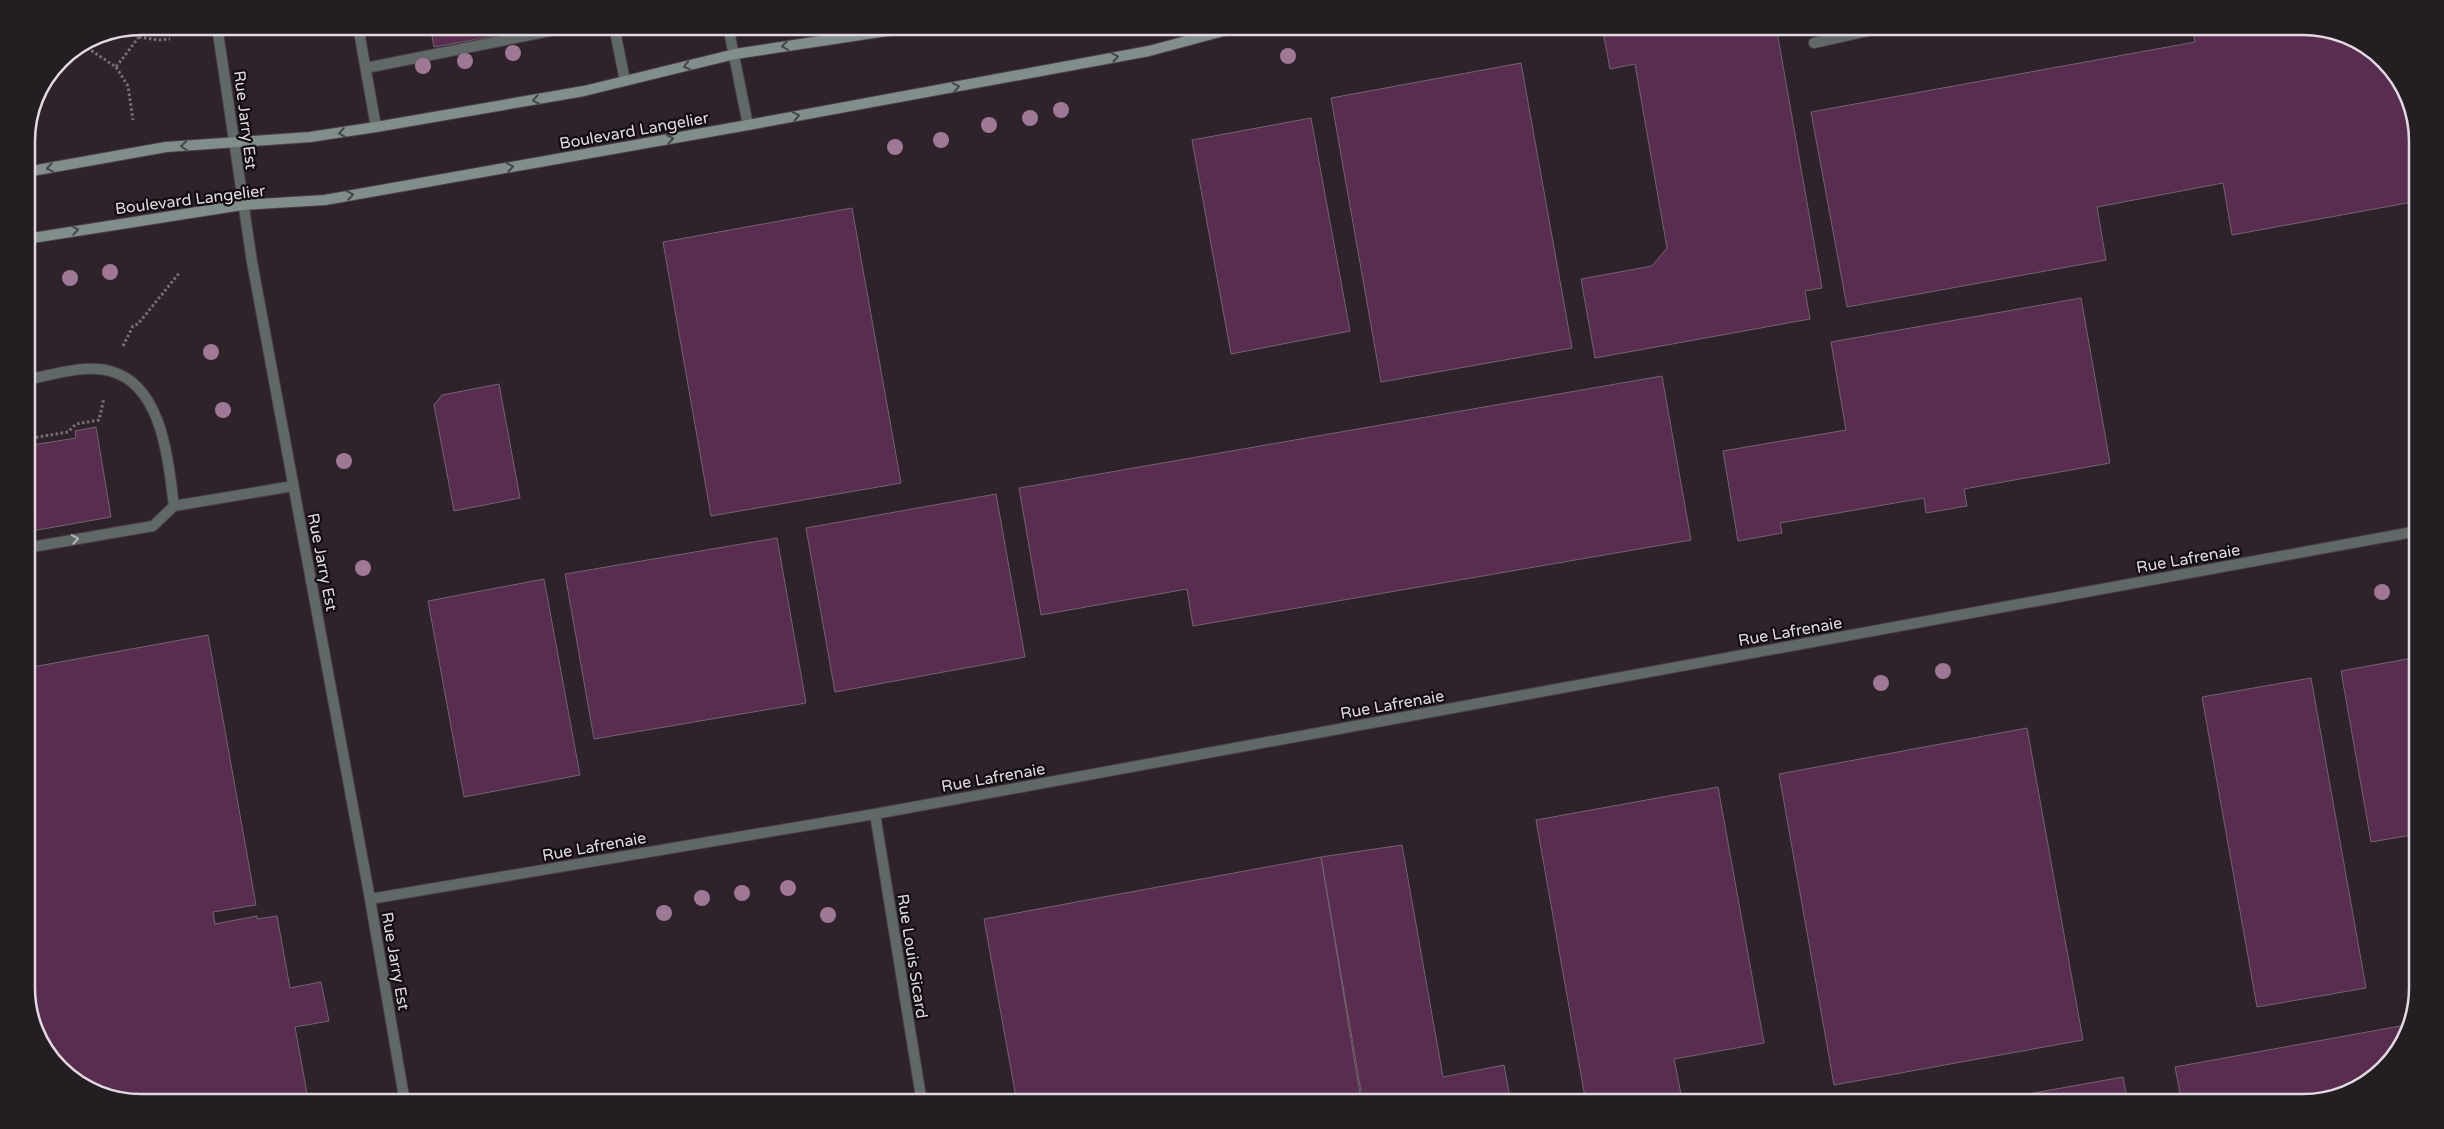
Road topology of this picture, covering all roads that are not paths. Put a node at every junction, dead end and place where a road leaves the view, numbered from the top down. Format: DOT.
graph roads {
  1 [pos="218,35"];
  2 [pos="360,35"];
  3 [pos="530,35"];
  4 [pos="616,35"];
  5 [pos="730,35"];
  6 [pos="861,35"];
  7 [pos="1209,35"];
  8 [pos="1850,35"];
  9 [pos="1814,43"];
  10 [pos="735,54"];
  11 [pos="366,68"];
  12 [pos="625,81"];
  13 [pos="748,125"];
  14 [pos="376,127"];
  15 [pos="232,141"];
  16 [pos="35,170"];
  17 [pos="242,204"];
  18 [pos="35,238"];
  19 [pos="35,378"];
  20 [pos="293,486"];
  21 [pos="174,506"];
  22 [pos="2409,533"];
  23 [pos="35,546"];
  24 [pos="874,814"];
  25 [pos="370,899"];
  26 [pos="403,1094"];
  27 [pos="921,1094"];
  1 -- 15 [label="street, Rue Jarry Est"];
  2 -- 11 [label="street"];
  3 -- 11 [label="street"];
  4 -- 12 [label="street"];
  5 -- 10 [label="street"];
  6 -- 10 [label="main road, one-way"];
  13 -- 7 [label="main road, Boulevard Langelier, one-way"];
  8 -- 9 [label="street"];
  10 -- 12 [label="main road, one-way"];
  10 -- 13 [label="street"];
  11 -- 14 [label="street"];
  12 -- 14 [label="main road, one-way"];
  17 -- 13 [label="main road, Boulevard Langelier, one-way"];
  14 -- 15 [label="main road, one-way"];
  15 -- 16 [label="main road, one-way"];
  15 -- 17 [label="street, Rue Jarry Est"];
  18 -- 17 [label="main road, Boulevard Langelier, one-way"];
  17 -- 20 [label="street, Rue Jarry Est"];
  19 -- 21 [label="street"];
  20 -- 21 [label="street"];
  20 -- 25 [label="street, Rue Jarry Est"];
  23 -- 21 [label="street, one-way"];
  22 -- 24 [label="street, Rue Lafrenaie"];
  24 -- 25 [label="street, Rue Lafrenaie"];
  24 -- 27 [label="street, Rue Louis Sicard"];
  25 -- 26 [label="street, Rue Jarry Est"];
}
